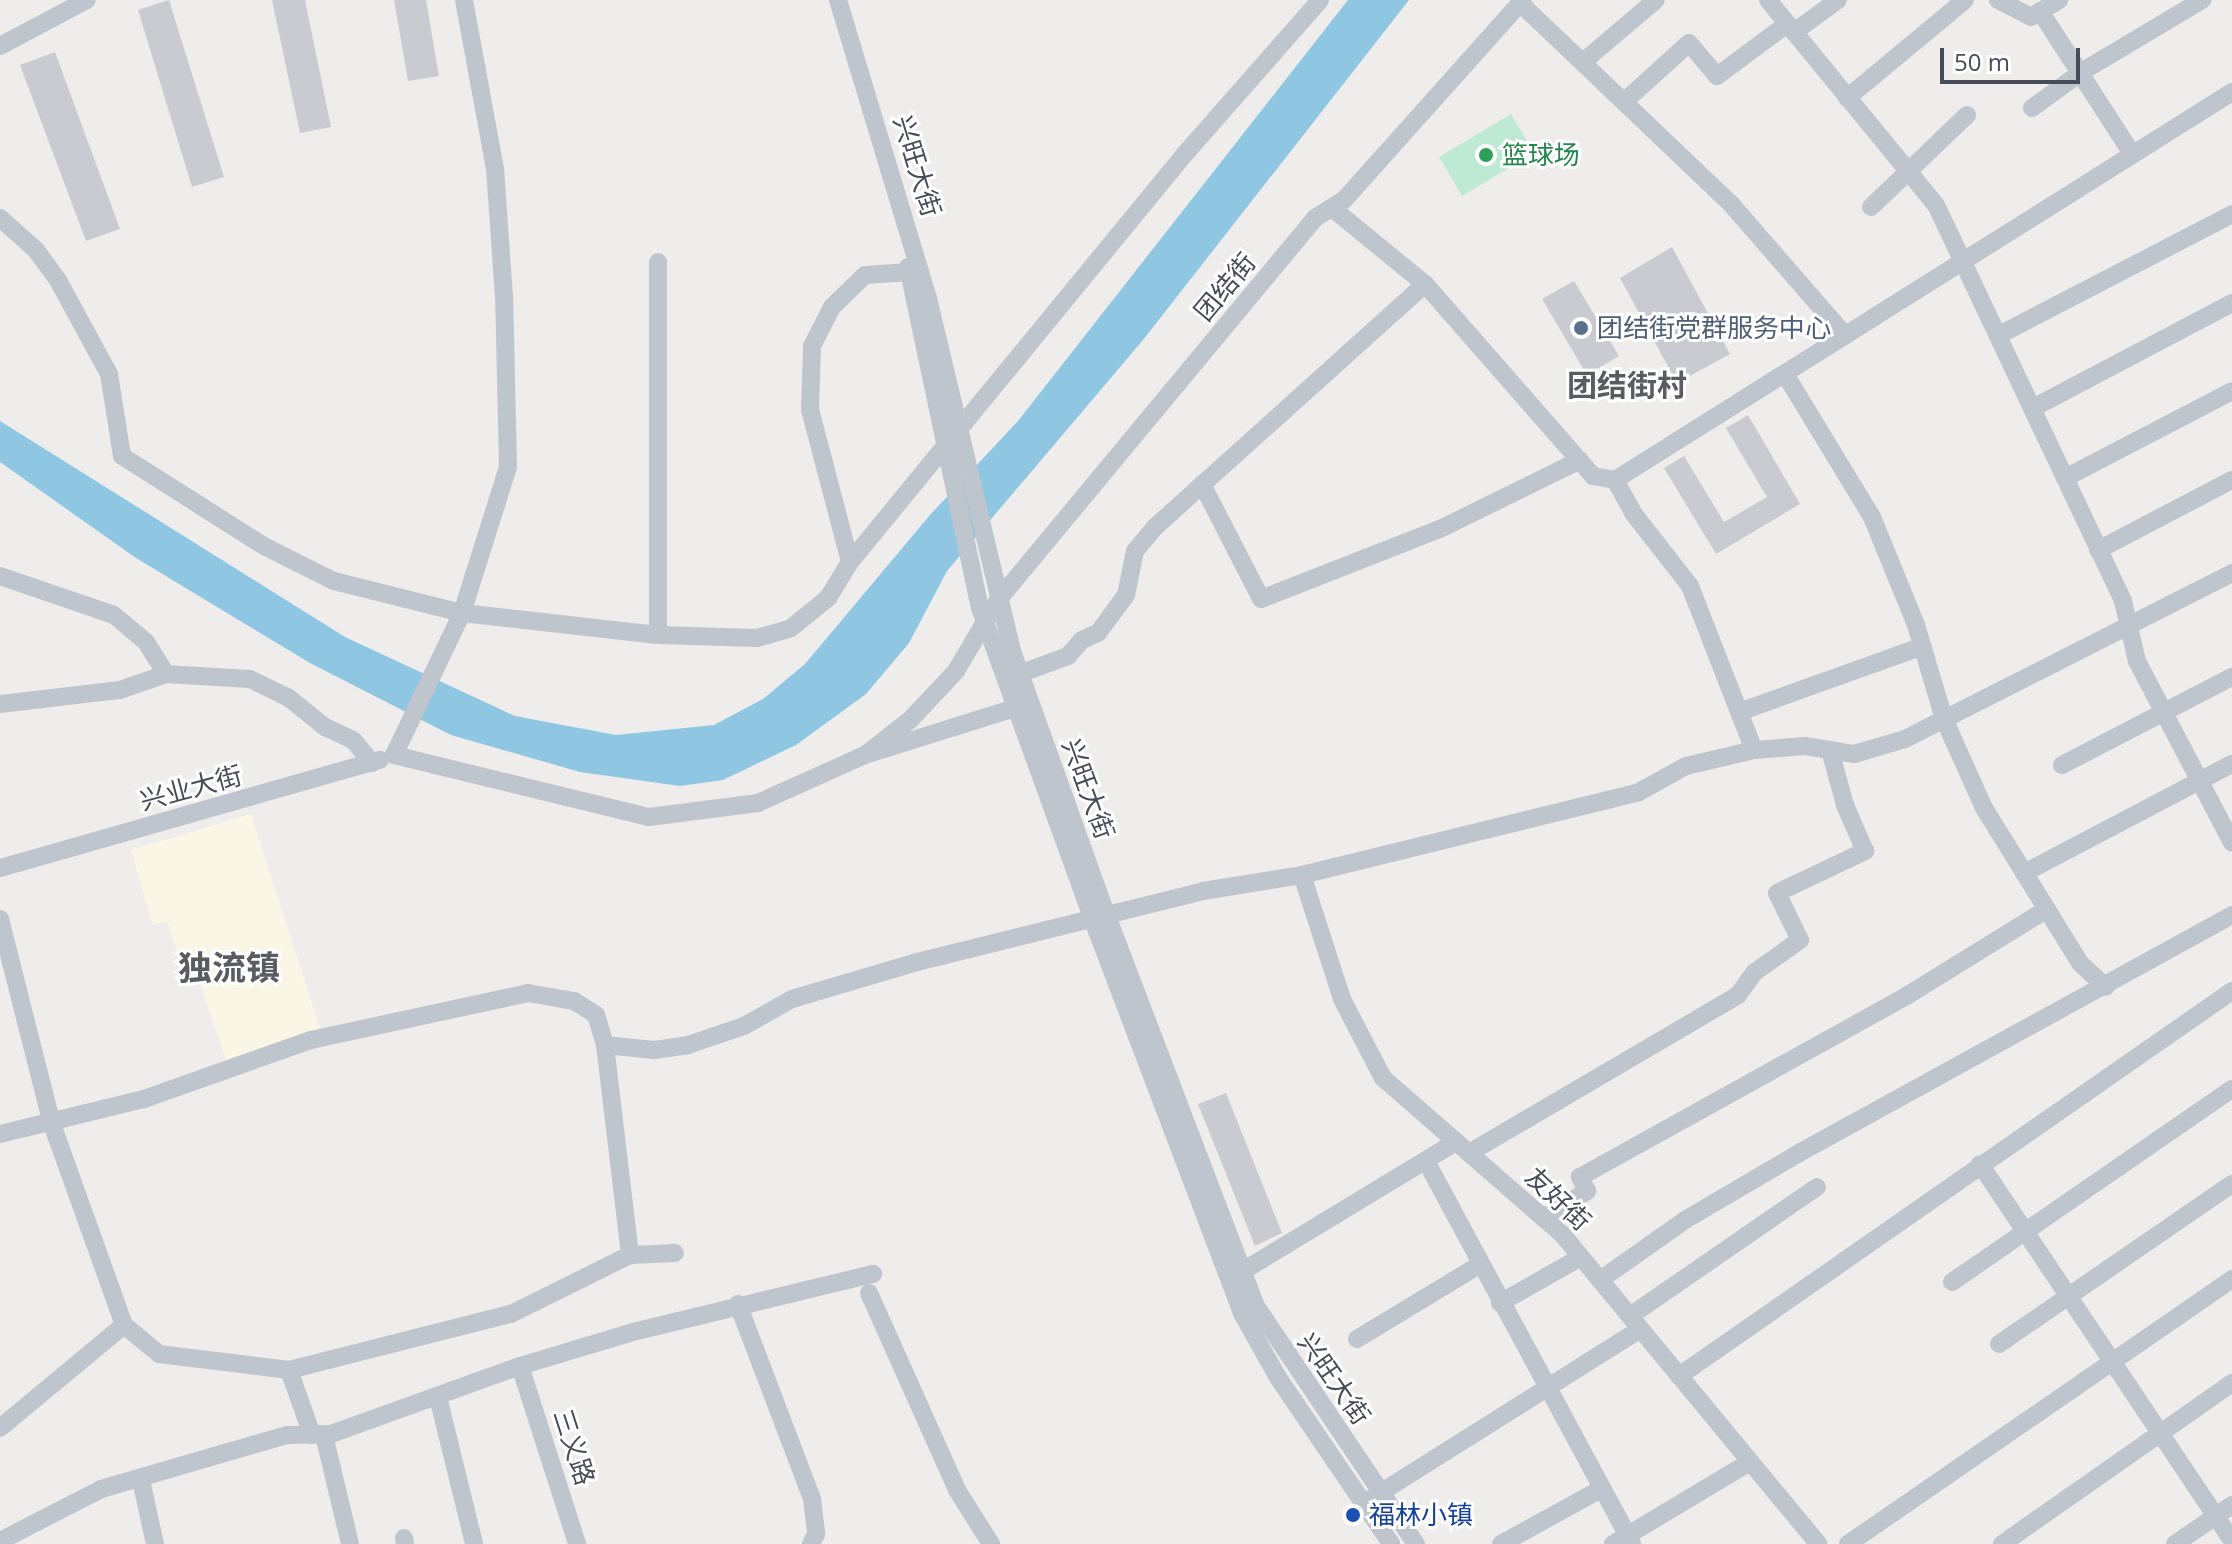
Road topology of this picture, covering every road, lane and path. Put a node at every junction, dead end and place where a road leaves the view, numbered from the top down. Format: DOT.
graph roads {
  1 [pos="464,0"];
  2 [pos="827,0"];
  3 [pos="838,0"];
  4 [pos="1320,0"];
  5 [pos="1656,0"];
  6 [pos="1768,0"];
  7 [pos="1838,0"];
  8 [pos="1965,0"];
  9 [pos="1998,0"];
  10 [pos="2059,0"];
  11 [pos="2202,0"];
  12 [pos="78,2"];
  13 [pos="1522,2"];
  14 [pos="2040,11"];
  15 [pos="1791,28"];
  16 [pos="0,46"];
  17 [pos="1584,61"];
  18 [pos="2080,73"];
  19 [pos="2232,92"];
  20 [pos="1847,98"];
  21 [pos="1625,101"];
  22 [pos="2032,108"];
  23 [pos="1967,115"];
  24 [pos="2132,154"];
  25 [pos="1908,172"];
  26 [pos="1871,207"];
  27 [pos="1332,208"];
  28 [pos="2232,214"];
  29 [pos="0,218"];
  30 [pos="1964,259"];
  31 [pos="658,262"];
  32 [pos="909,272"];
  33 [pos="1425,284"];
  34 [pos="2232,303"];
  35 [pos="1845,335"];
  36 [pos="1999,335"];
  37 [pos="1785,374"];
  38 [pos="2232,391"];
  39 [pos="2033,408"];
  40 [pos="959,430"];
  41 [pos="945,451"];
  42 [pos="1580,460"];
  43 [pos="2065,478"];
  44 [pos="1615,480"];
  45 [pos="2232,480"];
  46 [pos="1202,484"];
  47 [pos="2098,550"];
  48 [pos="850,562"];
  49 [pos="2232,573"];
  50 [pos="0,576"];
  51 [pos="998,600"];
  52 [pos="462,613"];
  53 [pos="982,616"];
  54 [pos="2129,626"];
  55 [pos="658,635"];
  56 [pos="1923,646"];
  57 [pos="166,674"];
  58 [pos="1012,677"];
  59 [pos="2232,677"];
  60 [pos="0,704"];
  61 [pos="1021,706"];
  62 [pos="1739,712"];
  63 [pos="2163,712"];
  64 [pos="1944,719"];
  65 [pos="1754,750"];
  66 [pos="1830,750"];
  67 [pos="394,755"];
  68 [pos="865,755"];
  69 [pos="372,763"];
  70 [pos="2232,764"];
  71 [pos="2062,765"];
  72 [pos="2199,781"];
  73 [pos="2232,843"];
  74 [pos="0,868"];
  75 [pos="2024,873"];
  76 [pos="1302,875"];
  77 [pos="2047,909"];
  78 [pos="2232,915"];
  79 [pos="1099,917"];
  80 [pos="0,919"];
  81 [pos="2106,987"];
  82 [pos="2232,991"];
  83 [pos="605,1045"];
  84 [pos="2232,1089"];
  85 [pos="52,1124"];
  86 [pos="0,1134"];
  87 [pos="1463,1148"];
  88 [pos="1426,1161"];
  89 [pos="1980,1164"];
  90 [pos="2232,1184"];
  91 [pos="1817,1187"];
  92 [pos="1543,1218"];
  93 [pos="2024,1230"];
  94 [pos="675,1253"];
  95 [pos="630,1255"];
  96 [pos="1581,1257"];
  97 [pos="1479,1265"];
  98 [pos="873,1274"];
  99 [pos="1236,1275"];
  100 [pos="2232,1279"];
  101 [pos="1600,1280"];
  102 [pos="1952,1282"];
  103 [pos="869,1293"];
  104 [pos="2068,1296"];
  105 [pos="1500,1303"];
  106 [pos="738,1304"];
  107 [pos="1635,1322"];
  108 [pos="124,1325"];
  109 [pos="1357,1339"];
  110 [pos="1999,1344"];
  111 [pos="2111,1362"];
  112 [pos="520,1366"];
  113 [pos="289,1370"];
  114 [pos="1679,1376"];
  115 [pos="2232,1383"];
  116 [pos="1545,1385"];
  117 [pos="438,1397"];
  118 [pos="0,1428"];
  119 [pos="2159,1434"];
  120 [pos="318,1435"];
  121 [pos="1750,1462"];
  122 [pos="141,1480"];
  123 [pos="1601,1489"];
  124 [pos="1380,1492"];
  125 [pos="1363,1504"];
  126 [pos="2232,1505"];
  127 [pos="2216,1517"];
  128 [pos="0,1541"];
  129 [pos="1624,1541"];
  130 [pos="2232,1541"];
  131 [pos="155,1544"];
  132 [pos="350,1544"];
  133 [pos="474,1544"];
  134 [pos="577,1544"];
  135 [pos="811,1544"];
  136 [pos="991,1544"];
  137 [pos="1391,1544"];
  138 [pos="1416,1544"];
  139 [pos="1501,1544"];
  140 [pos="1818,1544"];
  141 [pos="1848,1544"];
  142 [pos="2002,1544"];
  143 [pos="2175,1544"];
  1 -- 52 [label="street"];
  2 -- 32 [label="street, 兴旺大街"];
  3 -- 40 [label="street, 兴旺大街"];
  4 -- 40 [label="street"];
  5 -- 17 [label="street"];
  6 -- 15 [label="street"];
  7 -- 15 [label="street"];
  8 -- 20 [label="street"];
  9 -- 14 [label="street"];
  10 -- 14 [label="street"];
  11 -- 18 [label="street"];
  12 -- 16 [label="street"];
  13 -- 17 [label="street"];
  13 -- 27 [label="street, 团结街"];
  14 -- 18 [label="street"];
  15 -- 20 [label="street"];
  15 -- 21 [label="street"];
  17 -- 21 [label="street"];
  18 -- 22 [label="street"];
  18 -- 24 [label="street"];
  19 -- 24 [label="street"];
  20 -- 25 [label="street"];
  21 -- 35 [label="street"];
  23 -- 25 [label="street"];
  24 -- 30 [label="street"];
  25 -- 26 [label="street"];
  25 -- 30 [label="street"];
  27 -- 33 [label="street"];
  27 -- 51 [label="street, 团结街"];
  28 -- 36 [label="street"];
  29 -- 52 [label="street"];
  30 -- 35 [label="street"];
  30 -- 36 [label="street"];
  31 -- 55 [label="street"];
  32 -- 41 [label="street, 兴旺大街"];
  32 -- 48 [label="street"];
  33 -- 42 [label="street"];
  33 -- 46 [label="street"];
  34 -- 39 [label="street"];
  35 -- 37 [label="street"];
  36 -- 39 [label="street"];
  37 -- 44 [label="street"];
  37 -- 56 [label="street"];
  38 -- 43 [label="street"];
  39 -- 43 [label="street"];
  40 -- 41 [label="street"];
  40 -- 51 [label="street, 兴旺大街"];
  41 -- 48 [label="street"];
  41 -- 53 [label="street, 兴旺大街"];
  42 -- 44 [label="street"];
  42 -- 46 [label="street"];
  43 -- 47 [label="street"];
  44 -- 62 [label="street"];
  45 -- 47 [label="street"];
  46 -- 58 [label="street"];
  47 -- 54 [label="street"];
  48 -- 55 [label="street"];
  49 -- 54 [label="street"];
  50 -- 57 [label="street"];
  51 -- 53 [label="street, 团结街"];
  51 -- 58 [label="street, 兴旺大街"];
  52 -- 55 [label="street"];
  52 -- 67 [label="street"];
  53 -- 58 [label="street, 兴旺大街"];
  53 -- 68 [label="street, 团结街"];
  54 -- 63 [label="street"];
  54 -- 64 [label="street"];
  56 -- 62 [label="street"];
  56 -- 64 [label="street"];
  57 -- 60 [label="street"];
  57 -- 69 [label="street"];
  58 -- 61 [label="street, 兴旺大街"];
  59 -- 63 [label="street"];
  61 -- 68 [label="street"];
  61 -- 79 [label="street, 兴旺大街"];
  62 -- 65 [label="street"];
  63 -- 71 [label="street"];
  63 -- 72 [label="street"];
  64 -- 66 [label="street"];
  64 -- 75 [label="street"];
  65 -- 66 [label="street"];
  65 -- 76 [label="street"];
  66 -- 87 [label="street"];
  67 -- 68 [label="street"];
  67 -- 69 [label="street, 兴业大街"];
  69 -- 74 [label="street, 兴业大街"];
  70 -- 72 [label="street"];
  72 -- 73 [label="street"];
  72 -- 75 [label="street"];
  75 -- 77 [label="street"];
  76 -- 79 [label="street"];
  76 -- 87 [label="street, 友好街"];
  77 -- 81 [label="street"];
  77 -- 92 [label="street"];
  78 -- 81 [label="street"];
  79 -- 83 [label="street"];
  79 -- 99 [label="street, 兴旺大街"];
  80 -- 85 [label="street"];
  81 -- 101 [label="street"];
  82 -- 89 [label="street"];
  83 -- 85 [label="street"];
  83 -- 95 [label="street"];
  84 -- 93 [label="street"];
  85 -- 86 [label="street"];
  85 -- 108 [label="street"];
  87 -- 88 [label="street"];
  87 -- 92 [label="street, 友好街"];
  88 -- 97 [label="street"];
  88 -- 99 [label="street"];
  89 -- 93 [label="street"];
  89 -- 114 [label="street"];
  90 -- 104 [label="street"];
  91 -- 107 [label="street"];
  92 -- 96 [label="street, 友好街"];
  93 -- 102 [label="street"];
  93 -- 104 [label="street"];
  94 -- 95 [label="street"];
  95 -- 113 [label="street"];
  96 -- 101 [label="street, 友好街"];
  96 -- 105 [label="street"];
  97 -- 105 [label="street"];
  97 -- 109 [label="street"];
  98 -- 106 [label="street"];
  99 -- 124 [label="street, 兴旺大街"];
  99 -- 125 [label="street, 兴旺大街"];
  100 -- 111 [label="street"];
  101 -- 107 [label="street, 友好街"];
  103 -- 136 [label="street"];
  104 -- 110 [label="street"];
  104 -- 111 [label="street"];
  105 -- 116 [label="street"];
  106 -- 112 [label="street"];
  106 -- 135 [label="street"];
  107 -- 114 [label="street, 友好街"];
  107 -- 116 [label="street"];
  108 -- 113 [label="street"];
  108 -- 118 [label="street"];
  111 -- 119 [label="street"];
  111 -- 141 [label="street"];
  112 -- 117 [label="street"];
  112 -- 134 [label="street, 三义路"];
  113 -- 120 [label="street"];
  114 -- 121 [label="street, 友好街"];
  115 -- 119 [label="street"];
  116 -- 123 [label="street"];
  116 -- 124 [label="street"];
  117 -- 120 [label="street"];
  117 -- 133 [label="street"];
  119 -- 127 [label="street"];
  119 -- 142 [label="street"];
  120 -- 122 [label="street"];
  120 -- 132 [label="street"];
  121 -- 129 [label="street"];
  121 -- 140 [label="street, 友好街"];
  122 -- 128 [label="street"];
  122 -- 131 [label="street"];
  123 -- 129 [label="street"];
  123 -- 139 [label="street"];
  124 -- 125 [label="street"];
  124 -- 138 [label="street, 兴旺大街"];
  125 -- 137 [label="street, 兴旺大街"];
  126 -- 127 [label="street"];
  127 -- 130 [label="street"];
  127 -- 143 [label="street"];
}
